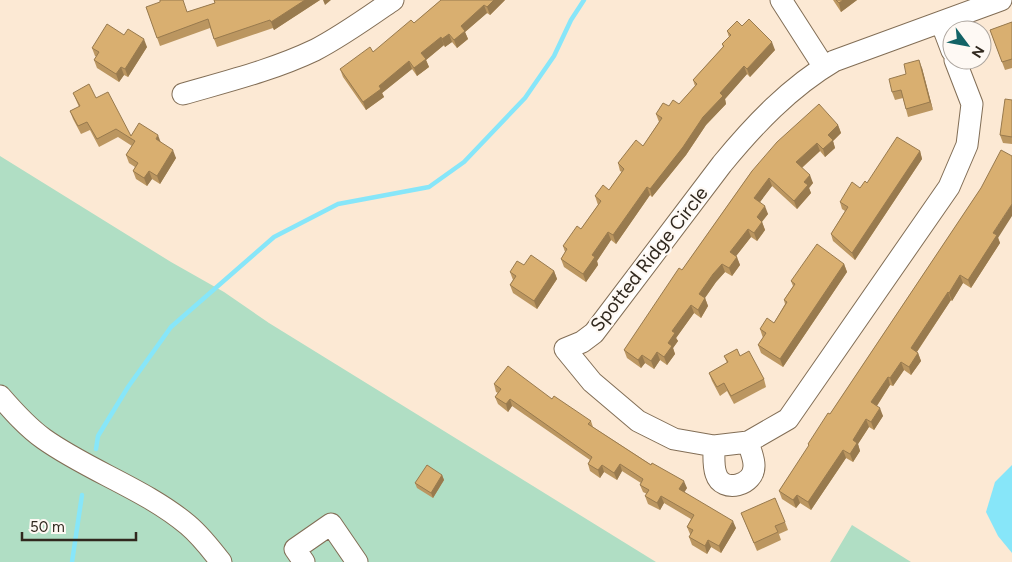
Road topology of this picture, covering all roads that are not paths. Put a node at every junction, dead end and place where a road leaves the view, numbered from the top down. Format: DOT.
graph roads {
  1 [pos="393,0"];
  2 [pos="781,0"];
  3 [pos="1001,0"];
  4 [pos="941,22"];
  5 [pos="824,67"];
  6 [pos="959,70"];
  7 [pos="183,94"];
  8 [pos="0,396"];
  9 [pos="748,442"];
  10 [pos="714,446"];
  11 [pos="299,555"];
  12 [pos="221,562"];
  13 [pos="357,562"];
  1 -- 7 [label="street"];
  2 -- 5 [label="street"];
  3 -- 4 [label="street, Spotted Ridge Circle"];
  4 -- 5 [label="street, Spotted Ridge Circle"];
  5 -- 10 [label="street, Spotted Ridge Circle"];
  6 -- 9 [label="street, Spotted Ridge Circle"];
  8 -- 12 [label="street"];
  9 -- 10 [label="street, Spotted Ridge Circle"];
  9 -- 10 [label="street"];
  11 -- 13 [label="street"];
}
